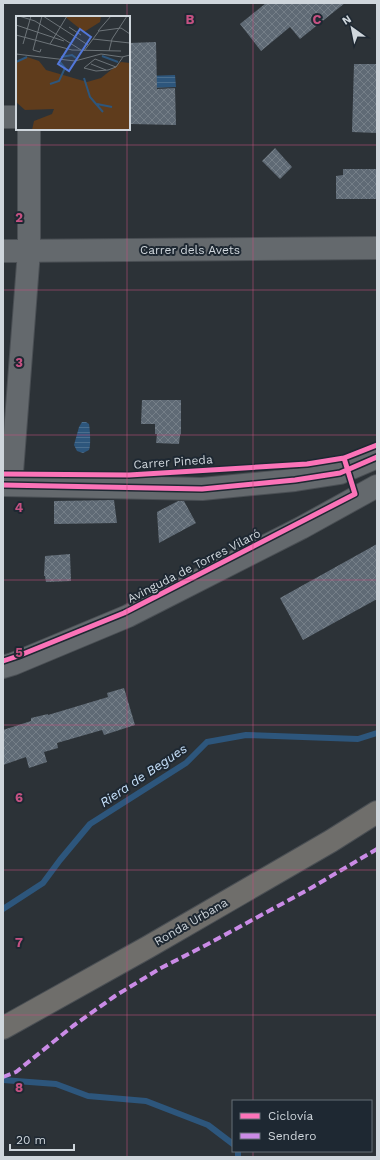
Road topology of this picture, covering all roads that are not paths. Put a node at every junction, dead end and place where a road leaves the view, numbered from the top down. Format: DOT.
graph roads {
  1 [pos="3,117"];
  2 [pos="16,117"];
  3 [pos="29,130"];
  4 [pos="377,248"];
  5 [pos="3,251"];
  6 [pos="29,251"];
  7 [pos="377,457"];
  8 [pos="7,485"];
  9 [pos="377,486"];
  10 [pos="3,667"];
  11 [pos="377,812"];
  12 [pos="3,1028"];
  1 -- 2 [label="street"];
  3 -- 6 [label="street"];
  4 -- 6 [label="street, Carrer dels Avets"];
  5 -- 6 [label="street, Carrer dels Avets"];
  6 -- 8 [label="street"];
  7 -- 8 [label="street, Carrer Pineda"];
  9 -- 10 [label="street, Avinguda de Torres Vilaró"];
  11 -- 12 [label="main road, Ronda Urbana"];
}
